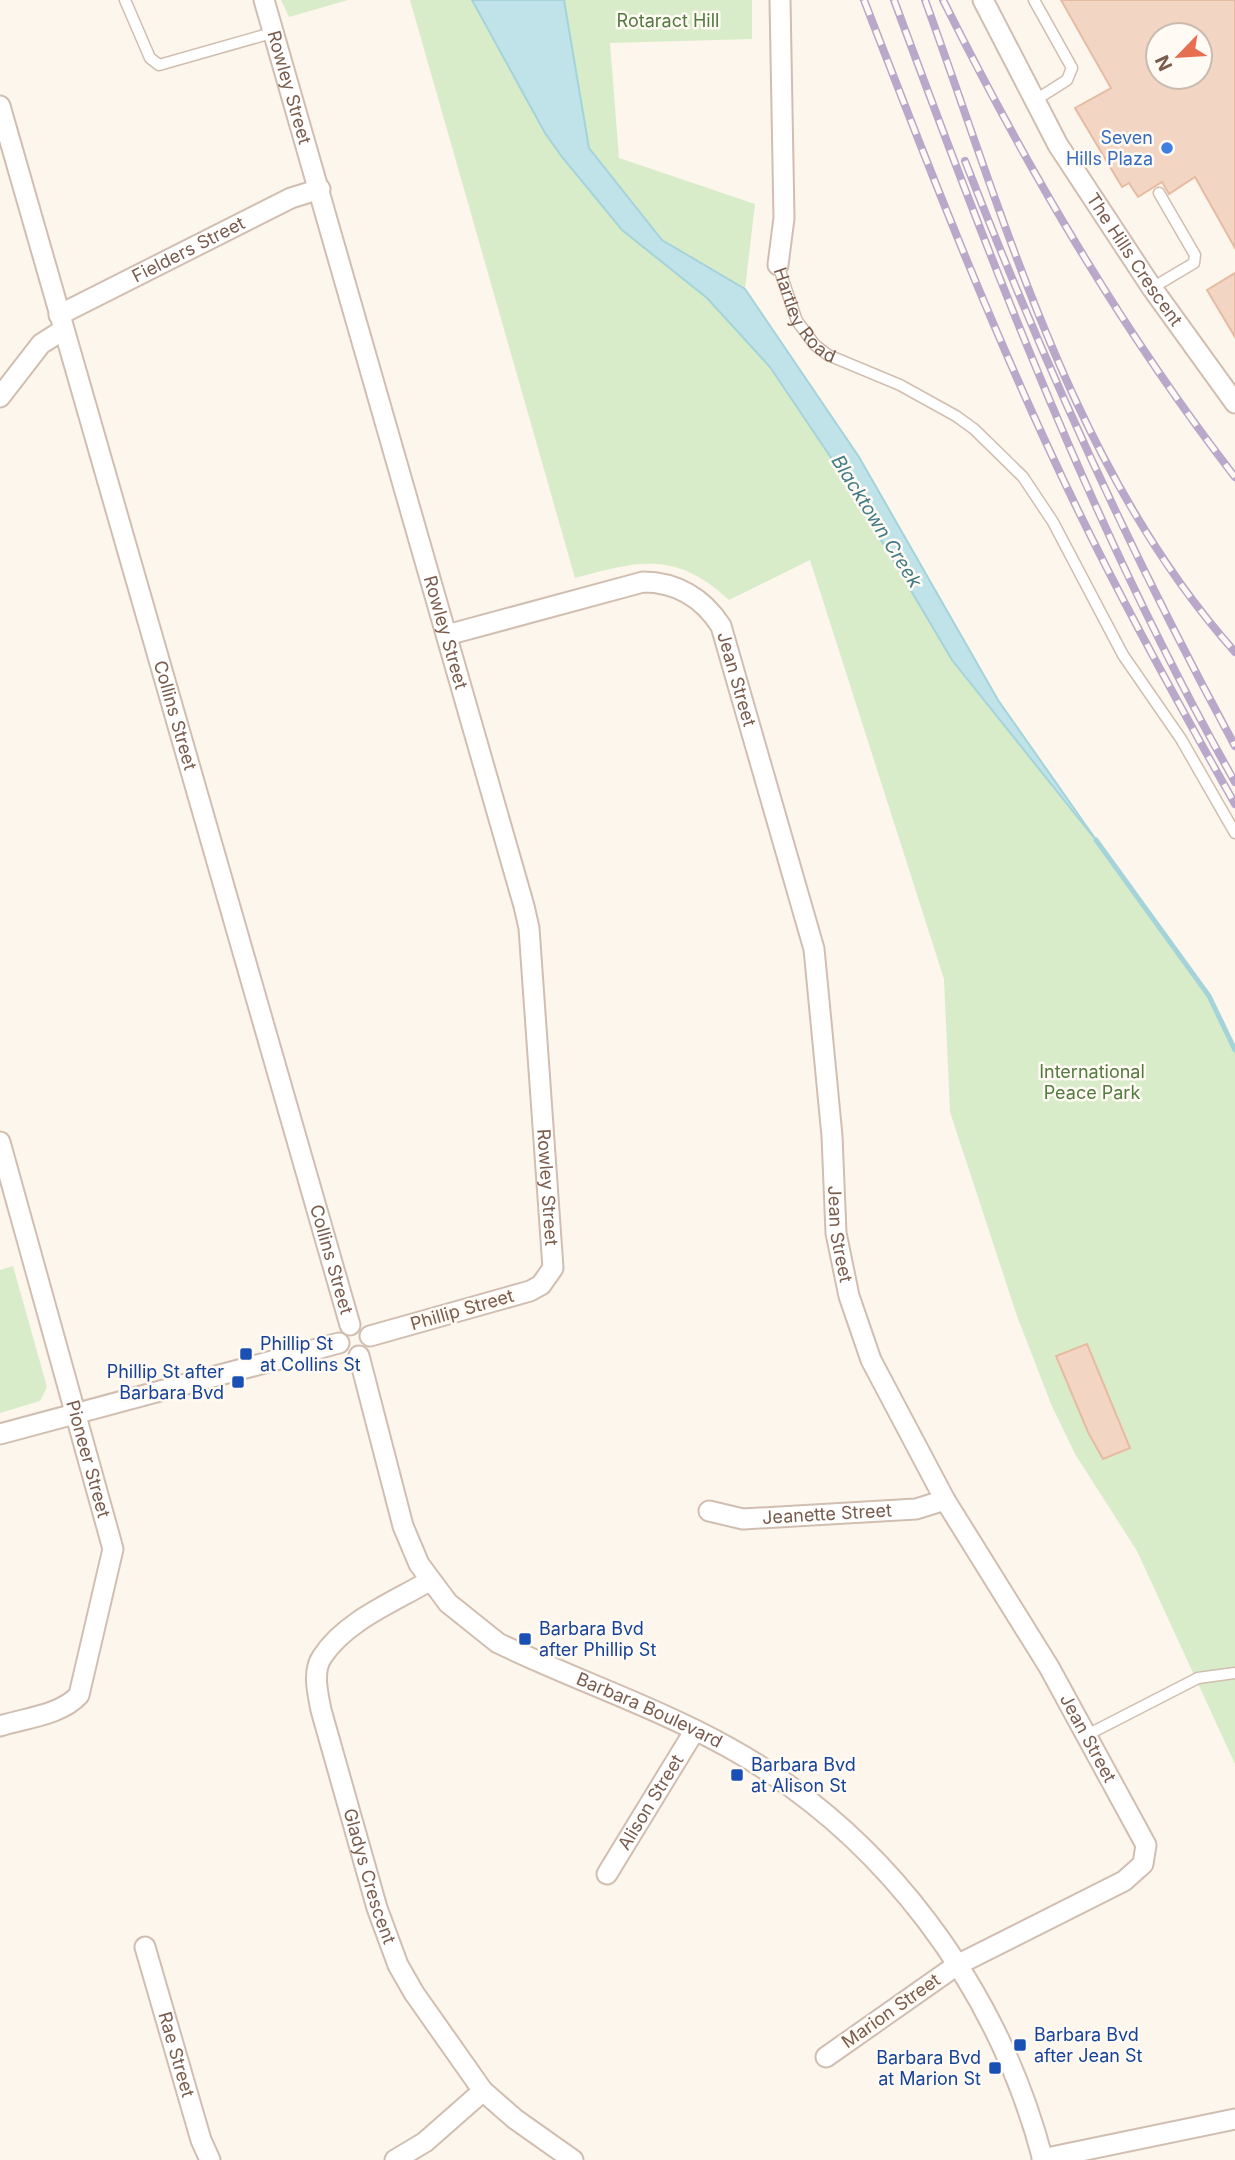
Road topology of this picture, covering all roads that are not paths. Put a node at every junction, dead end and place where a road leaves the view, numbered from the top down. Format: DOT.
graph roads {
  1 [pos="125,0"];
  2 [pos="264,0"];
  3 [pos="780,0"];
  4 [pos="983,0"];
  5 [pos="1034,0"];
  6 [pos="276,32"];
  7 [pos="1034,102"];
  8 [pos="0,106"];
  9 [pos="320,189"];
  10 [pos="1159,193"];
  11 [pos="778,265"];
  12 [pos="1153,288"];
  13 [pos="61,323"];
  14 [pos="0,397"];
  15 [pos="1235,403"];
  16 [pos="447,635"];
  17 [pos="1235,833"];
  18 [pos="0,1142"];
  19 [pos="549,1276"];
  20 [pos="350,1325"];
  21 [pos="370,1336"];
  22 [pos="339,1343"];
  23 [pos="359,1356"];
  24 [pos="78,1414"];
  25 [pos="0,1434"];
  26 [pos="945,1500"];
  27 [pos="709,1511"];
  28 [pos="429,1581"];
  29 [pos="1235,1673"];
  30 [pos="0,1726"];
  31 [pos="695,1730"];
  32 [pos="1087,1735"];
  33 [pos="607,1874"];
  34 [pos="145,1947"];
  35 [pos="957,1965"];
  36 [pos="826,2057"];
  37 [pos="483,2091"];
  38 [pos="1235,2119"];
  39 [pos="1043,2159"];
  40 [pos="210,2160"];
  41 [pos="395,2160"];
  42 [pos="573,2160"];
  1 -- 6 [label="lane"];
  2 -- 6 [label="street, Rowley Street"];
  3 -- 11 [label="street, Hartley Road"];
  4 -- 7 [label="street, The Hills Crescent"];
  5 -- 7 [label="lane"];
  6 -- 9 [label="street, Rowley Street"];
  7 -- 12 [label="street, The Hills Crescent"];
  8 -- 13 [label="street, Collins Street"];
  9 -- 13 [label="street, Fielders Street"];
  9 -- 16 [label="street, Rowley Street"];
  10 -- 12 [label="lane"];
  11 -- 17 [label="lane, Hartley Road"];
  12 -- 15 [label="street, The Hills Crescent"];
  13 -- 14 [label="street, Fielders Street"];
  13 -- 20 [label="street, Collins Street"];
  16 -- 19 [label="street, Rowley Street"];
  16 -- 26 [label="street, Jean Street"];
  18 -- 24 [label="street, Pioneer Street"];
  19 -- 21 [label="street, Phillip Street"];
  20 -- 21 [label="street"];
  20 -- 22 [label="street"];
  21 -- 23 [label="street"];
  22 -- 23 [label="street"];
  22 -- 24 [label="street"];
  23 -- 28 [label="street, Barbara Boulevard"];
  24 -- 25 [label="street"];
  24 -- 30 [label="street, Pioneer Street"];
  26 -- 27 [label="street, Jeanette Street"];
  26 -- 32 [label="street, Jean Street"];
  28 -- 31 [label="street, Barbara Boulevard"];
  28 -- 37 [label="street, Gladys Crescent"];
  29 -- 32 [label="lane"];
  31 -- 33 [label="street, Alison Street"];
  31 -- 35 [label="street, Barbara Boulevard"];
  32 -- 35 [label="street, Jean Street"];
  34 -- 40 [label="street, Rae Street"];
  35 -- 36 [label="street, Marion Street"];
  35 -- 39 [label="street, Barbara Boulevard"];
  37 -- 41 [label="street"];
  37 -- 42 [label="street, Gladys Crescent"];
  38 -- 39 [label="street"];
}
